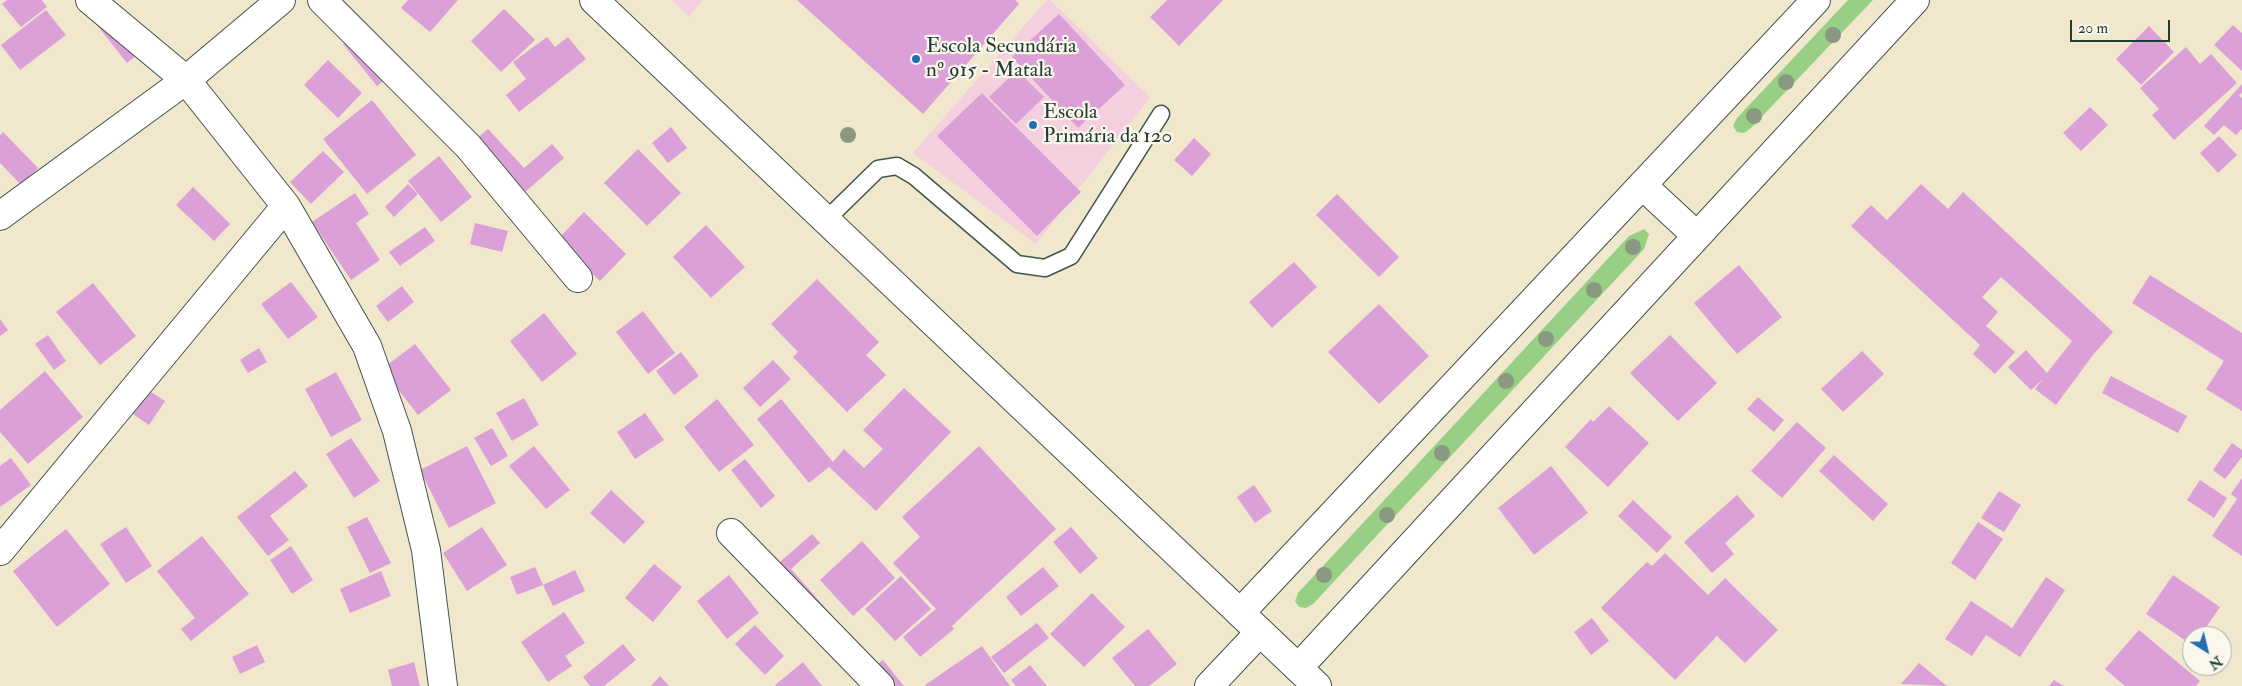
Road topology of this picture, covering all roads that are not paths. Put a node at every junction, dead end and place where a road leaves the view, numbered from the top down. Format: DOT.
graph roads {
  1 [pos="90,0"];
  2 [pos="281,0"];
  3 [pos="322,0"];
  4 [pos="594,0"];
  5 [pos="1816,0"];
  6 [pos="1915,0"];
  7 [pos="186,80"];
  8 [pos="1161,114"];
  9 [pos="1642,185"];
  10 [pos="286,206"];
  11 [pos="0,216"];
  12 [pos="826,220"];
  13 [pos="1697,236"];
  14 [pos="578,278"];
  15 [pos="731,533"];
  16 [pos="0,551"];
  17 [pos="1240,613"];
  18 [pos="1260,632"];
  19 [pos="1307,677"];
  20 [pos="444,686"];
  21 [pos="880,686"];
  22 [pos="1208,686"];
  1 -- 7 [label="street"];
  2 -- 7 [label="street"];
  3 -- 14 [label="street"];
  4 -- 12 [label="street"];
  5 -- 9 [label="street"];
  6 -- 13 [label="street"];
  7 -- 10 [label="street"];
  7 -- 11 [label="street"];
  8 -- 12 [label="lane"];
  9 -- 13 [label="street"];
  9 -- 17 [label="street"];
  10 -- 16 [label="street"];
  10 -- 20 [label="street"];
  12 -- 17 [label="street"];
  13 -- 19 [label="street"];
  15 -- 21 [label="street"];
  17 -- 18 [label="street"];
  18 -- 19 [label="street"];
  18 -- 22 [label="street"];
}
